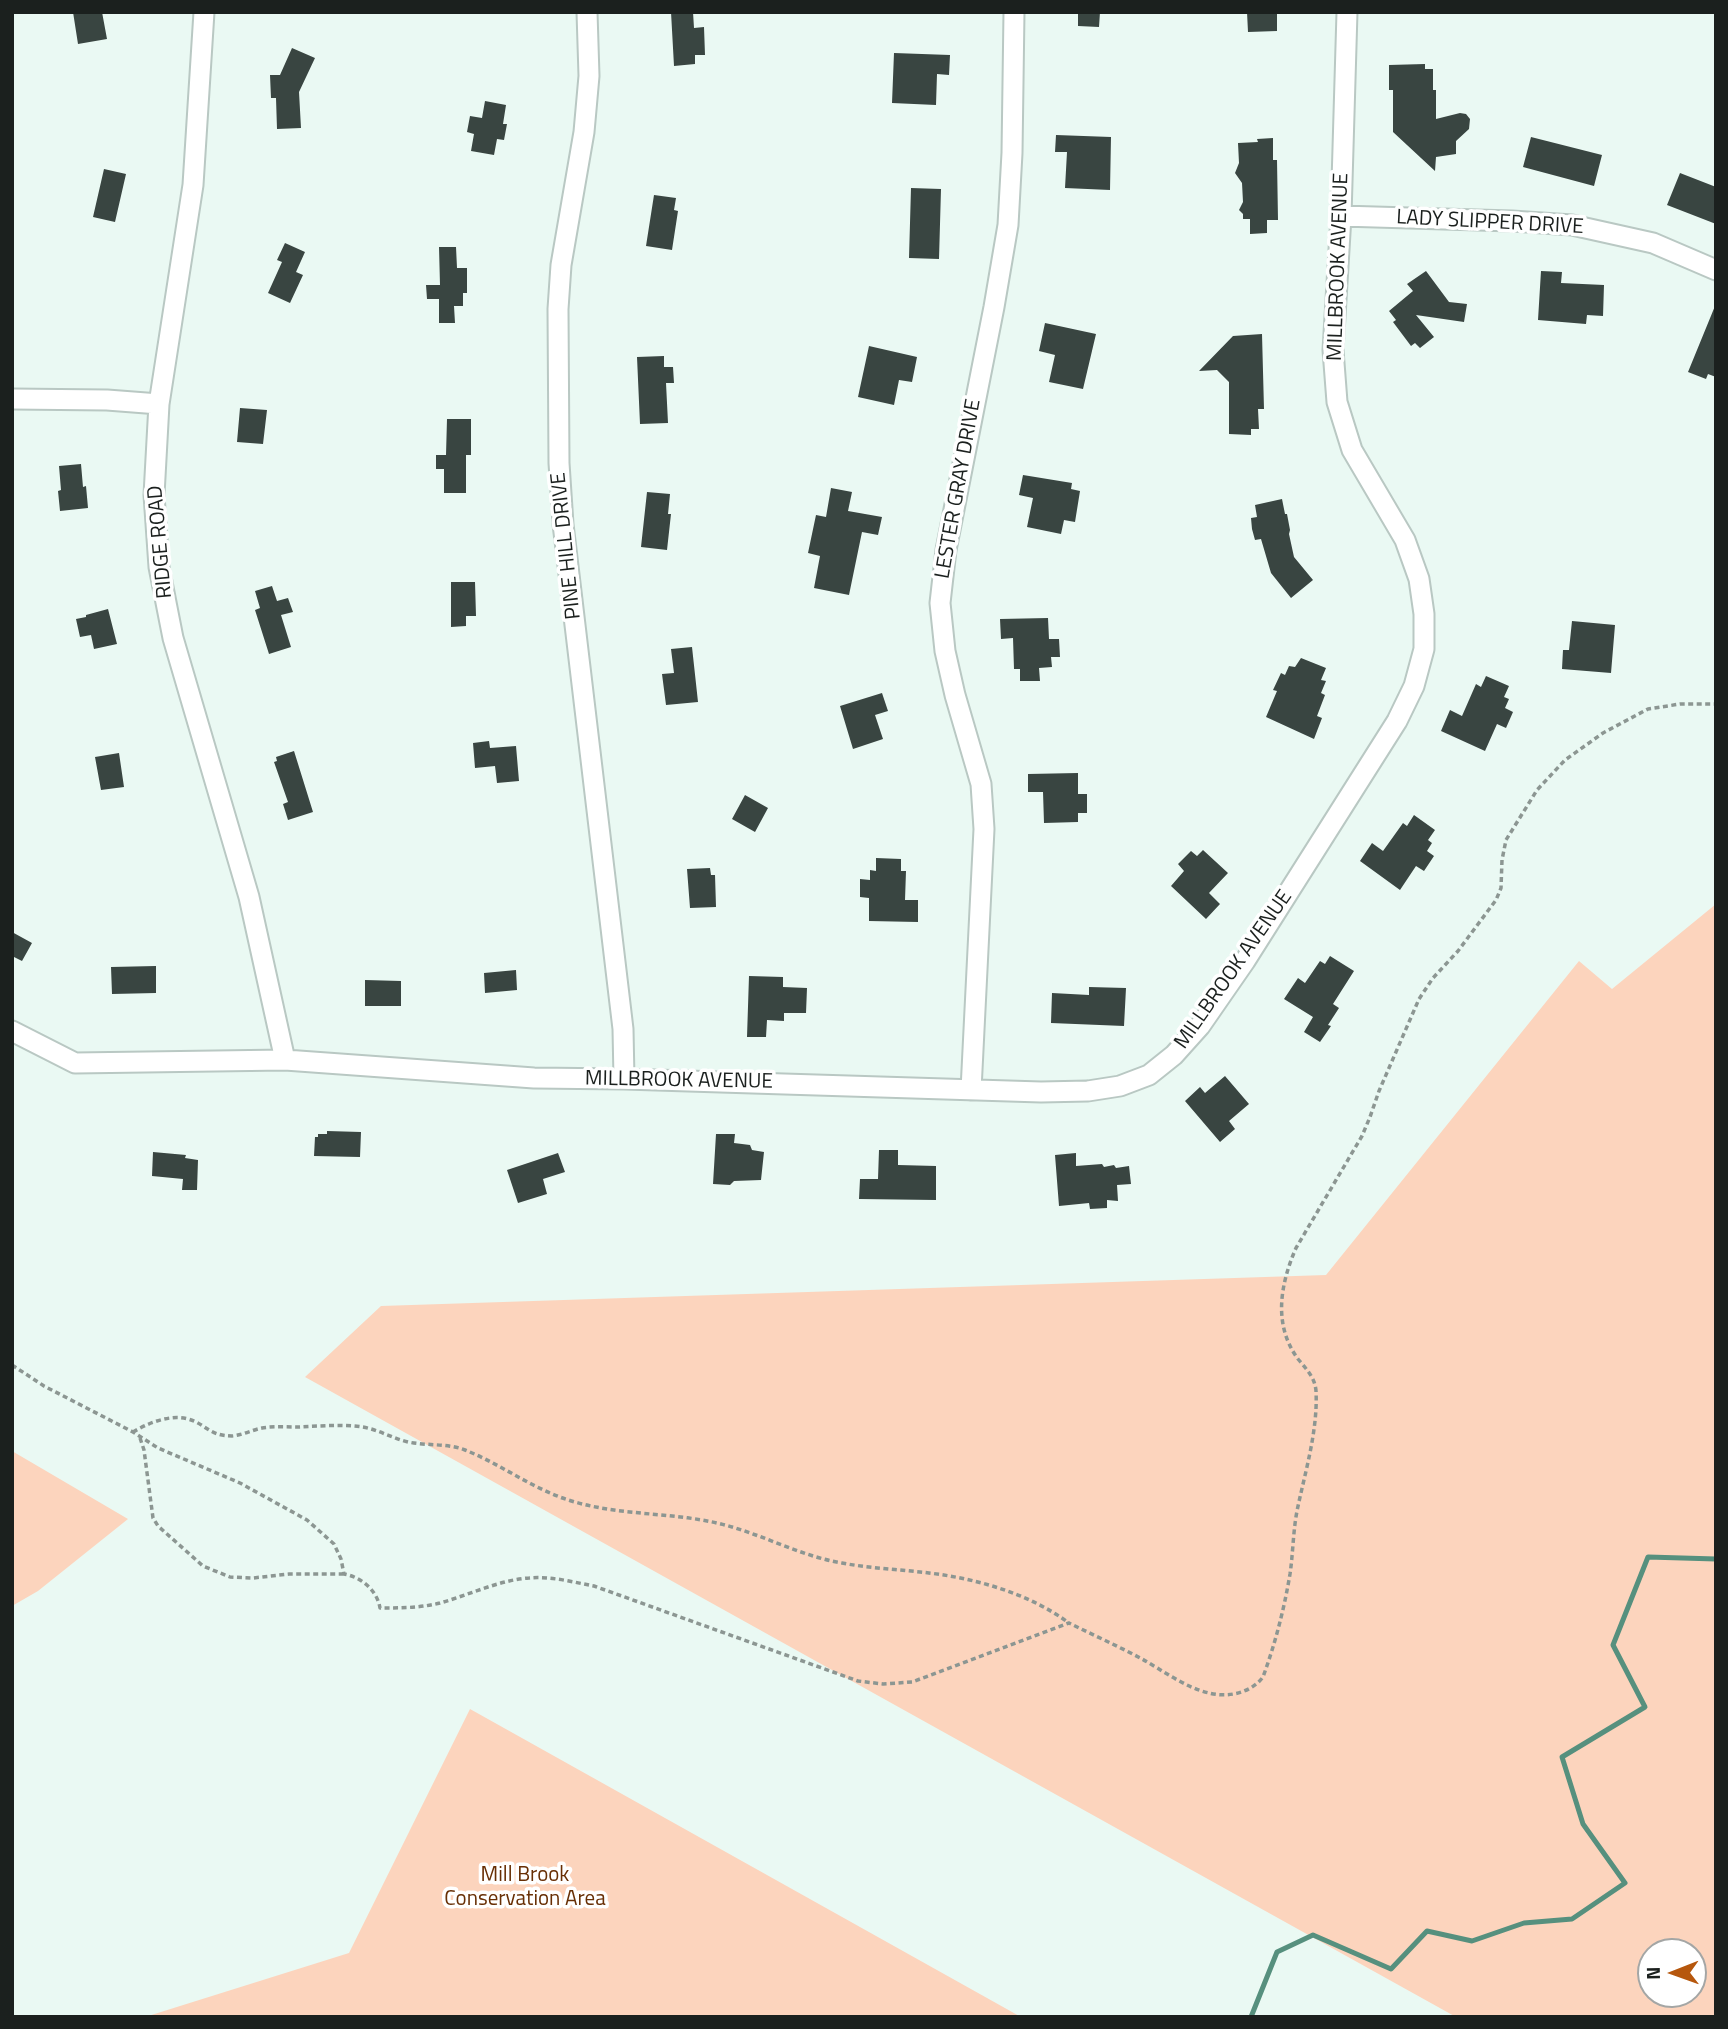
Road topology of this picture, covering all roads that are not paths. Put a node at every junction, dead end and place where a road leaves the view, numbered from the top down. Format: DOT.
graph roads {
  1 [pos="204,12"];
  2 [pos="587,12"];
  3 [pos="1014,12"];
  4 [pos="1347,12"];
  5 [pos="1341,216"];
  6 [pos="1716,270"];
  7 [pos="12,399"];
  8 [pos="159,404"];
  9 [pos="12,1031"];
  10 [pos="285,1060"];
  11 [pos="624,1079"];
  12 [pos="971,1090"];
  1 -- 8 [label="street, RIDGE ROAD"];
  2 -- 11 [label="street, PINE HILL DRIVE"];
  3 -- 12 [label="street, LESTER GRAY DRIVE"];
  4 -- 5 [label="street, MILLBROOK AVENUE"];
  5 -- 6 [label="street, LADY SLIPPER DRIVE"];
  5 -- 12 [label="street, MILLBROOK AVENUE"];
  7 -- 8 [label="street"];
  8 -- 10 [label="street, RIDGE ROAD"];
  9 -- 10 [label="street, MILLBROOK AVENUE"];
  10 -- 11 [label="street, MILLBROOK AVENUE"];
  11 -- 12 [label="street, MILLBROOK AVENUE"];
}
